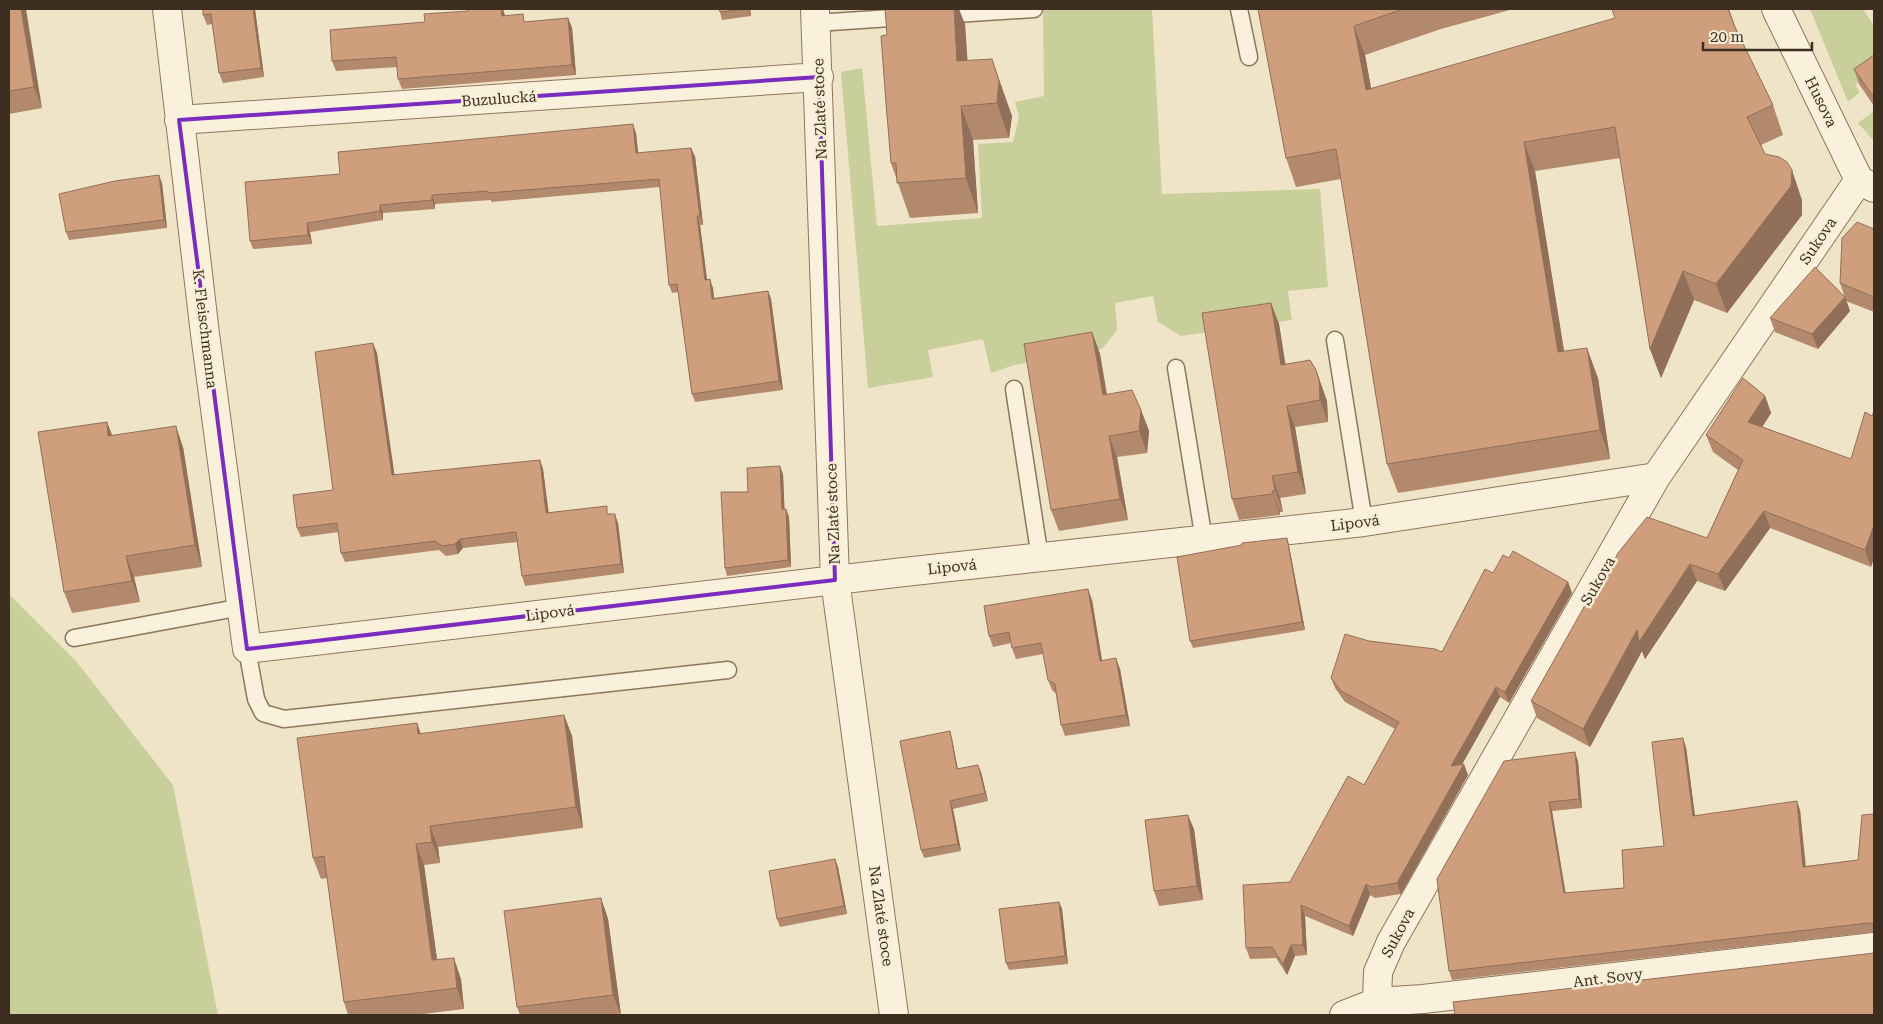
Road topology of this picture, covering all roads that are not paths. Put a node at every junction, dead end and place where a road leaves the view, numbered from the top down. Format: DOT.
graph roads {
  1 [pos="167,9"];
  2 [pos="1034,9"];
  3 [pos="1239,9"];
  4 [pos="1776,9"];
  5 [pos="816,16"];
  6 [pos="1249,57"];
  7 [pos="819,77"];
  8 [pos="179,120"];
  9 [pos="1866,184"];
  10 [pos="1335,340"];
  11 [pos="1176,368"];
  12 [pos="1014,389"];
  13 [pos="1656,477"];
  14 [pos="1364,522"];
  15 [pos="1204,540"];
  16 [pos="1040,558"];
  17 [pos="835,580"];
  18 [pos="242,607"];
  19 [pos="74,638"];
  20 [pos="247,648"];
  21 [pos="728,670"];
  22 [pos="1874,946"];
  23 [pos="1377,1002"];
  24 [pos="894,1015"];
  25 [pos="1344,1015"];
  1 -- 8 [label="street, K. Fleischmanna"];
  2 -- 5 [label="lane"];
  3 -- 6 [label="lane"];
  4 -- 9 [label="street, Husova"];
  5 -- 7 [label="street, Na Zlaté stoce"];
  7 -- 8 [label="street, Buzulucká"];
  7 -- 17 [label="street, Na Zlaté stoce"];
  8 -- 18 [label="street, K. Fleischmanna"];
  9 -- 13 [label="street, Sukova"];
  10 -- 14 [label="lane"];
  11 -- 15 [label="lane"];
  12 -- 16 [label="lane"];
  13 -- 14 [label="street, Lipová"];
  13 -- 23 [label="street, Sukova"];
  14 -- 15 [label="street, Lipová"];
  15 -- 16 [label="street, Lipová"];
  16 -- 17 [label="street, Lipová"];
  17 -- 20 [label="street, Lipová"];
  17 -- 24 [label="street, Na Zlaté stoce"];
  18 -- 19 [label="lane"];
  18 -- 20 [label="street, K. Fleischmanna"];
  20 -- 21 [label="lane"];
  22 -- 23 [label="street, Ant. Sovy"];
  23 -- 25 [label="street, Ant. Sovy"];
}
